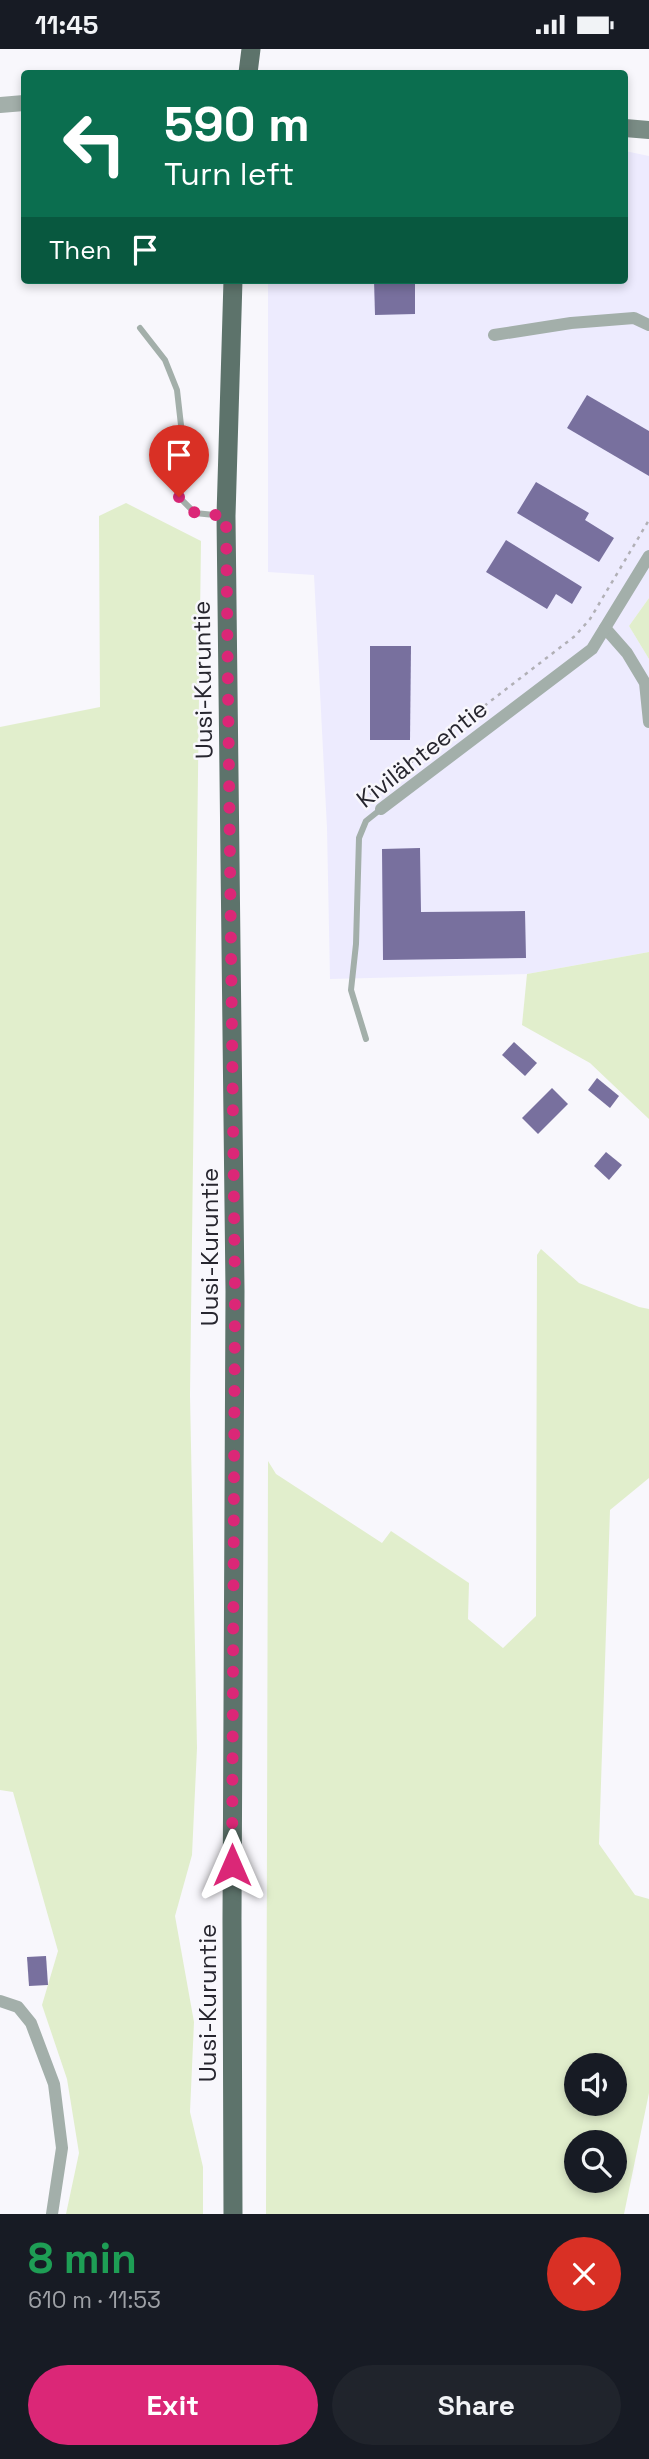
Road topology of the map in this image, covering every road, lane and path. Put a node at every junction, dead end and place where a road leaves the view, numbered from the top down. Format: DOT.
graph roads {
  1 [pos="251,49"];
  2 [pos="248,70"];
  3 [pos="21,103"];
  4 [pos="0,105"];
  5 [pos="628,128"];
  6 [pos="649,130"];
  7 [pos="233,284"];
  8 [pos="649,325"];
  9 [pos="140,328"];
  10 [pos="494,335"];
  11 [pos="226,516"];
  12 [pos="649,520"];
  13 [pos="649,556"];
  14 [pos="605,628"];
  15 [pos="649,722"];
  16 [pos="370,794"];
  17 [pos="381,809"];
  18 [pos="366,1039"];
  19 [pos="0,2001"];
  20 [pos="52,2214"];
  21 [pos="233,2214"];
  1 -- 2 [label="main road"];
  3 -- 4 [label="street"];
  5 -- 6 [label="main road"];
  7 -- 11 [label="main road, Uusi-Kuruntie"];
  8 -- 10 [label="street"];
  9 -- 11 [label="lane"];
  11 -- 21 [label="main road, Uusi-Kuruntie"];
  12 -- 16 [label="path"];
  13 -- 14 [label="street, Kivilähteentie"];
  14 -- 15 [label="street"];
  14 -- 17 [label="street, Kivilähteentie"];
  17 -- 18 [label="lane, Kivilähteentie"];
  19 -- 20 [label="street"];
}
